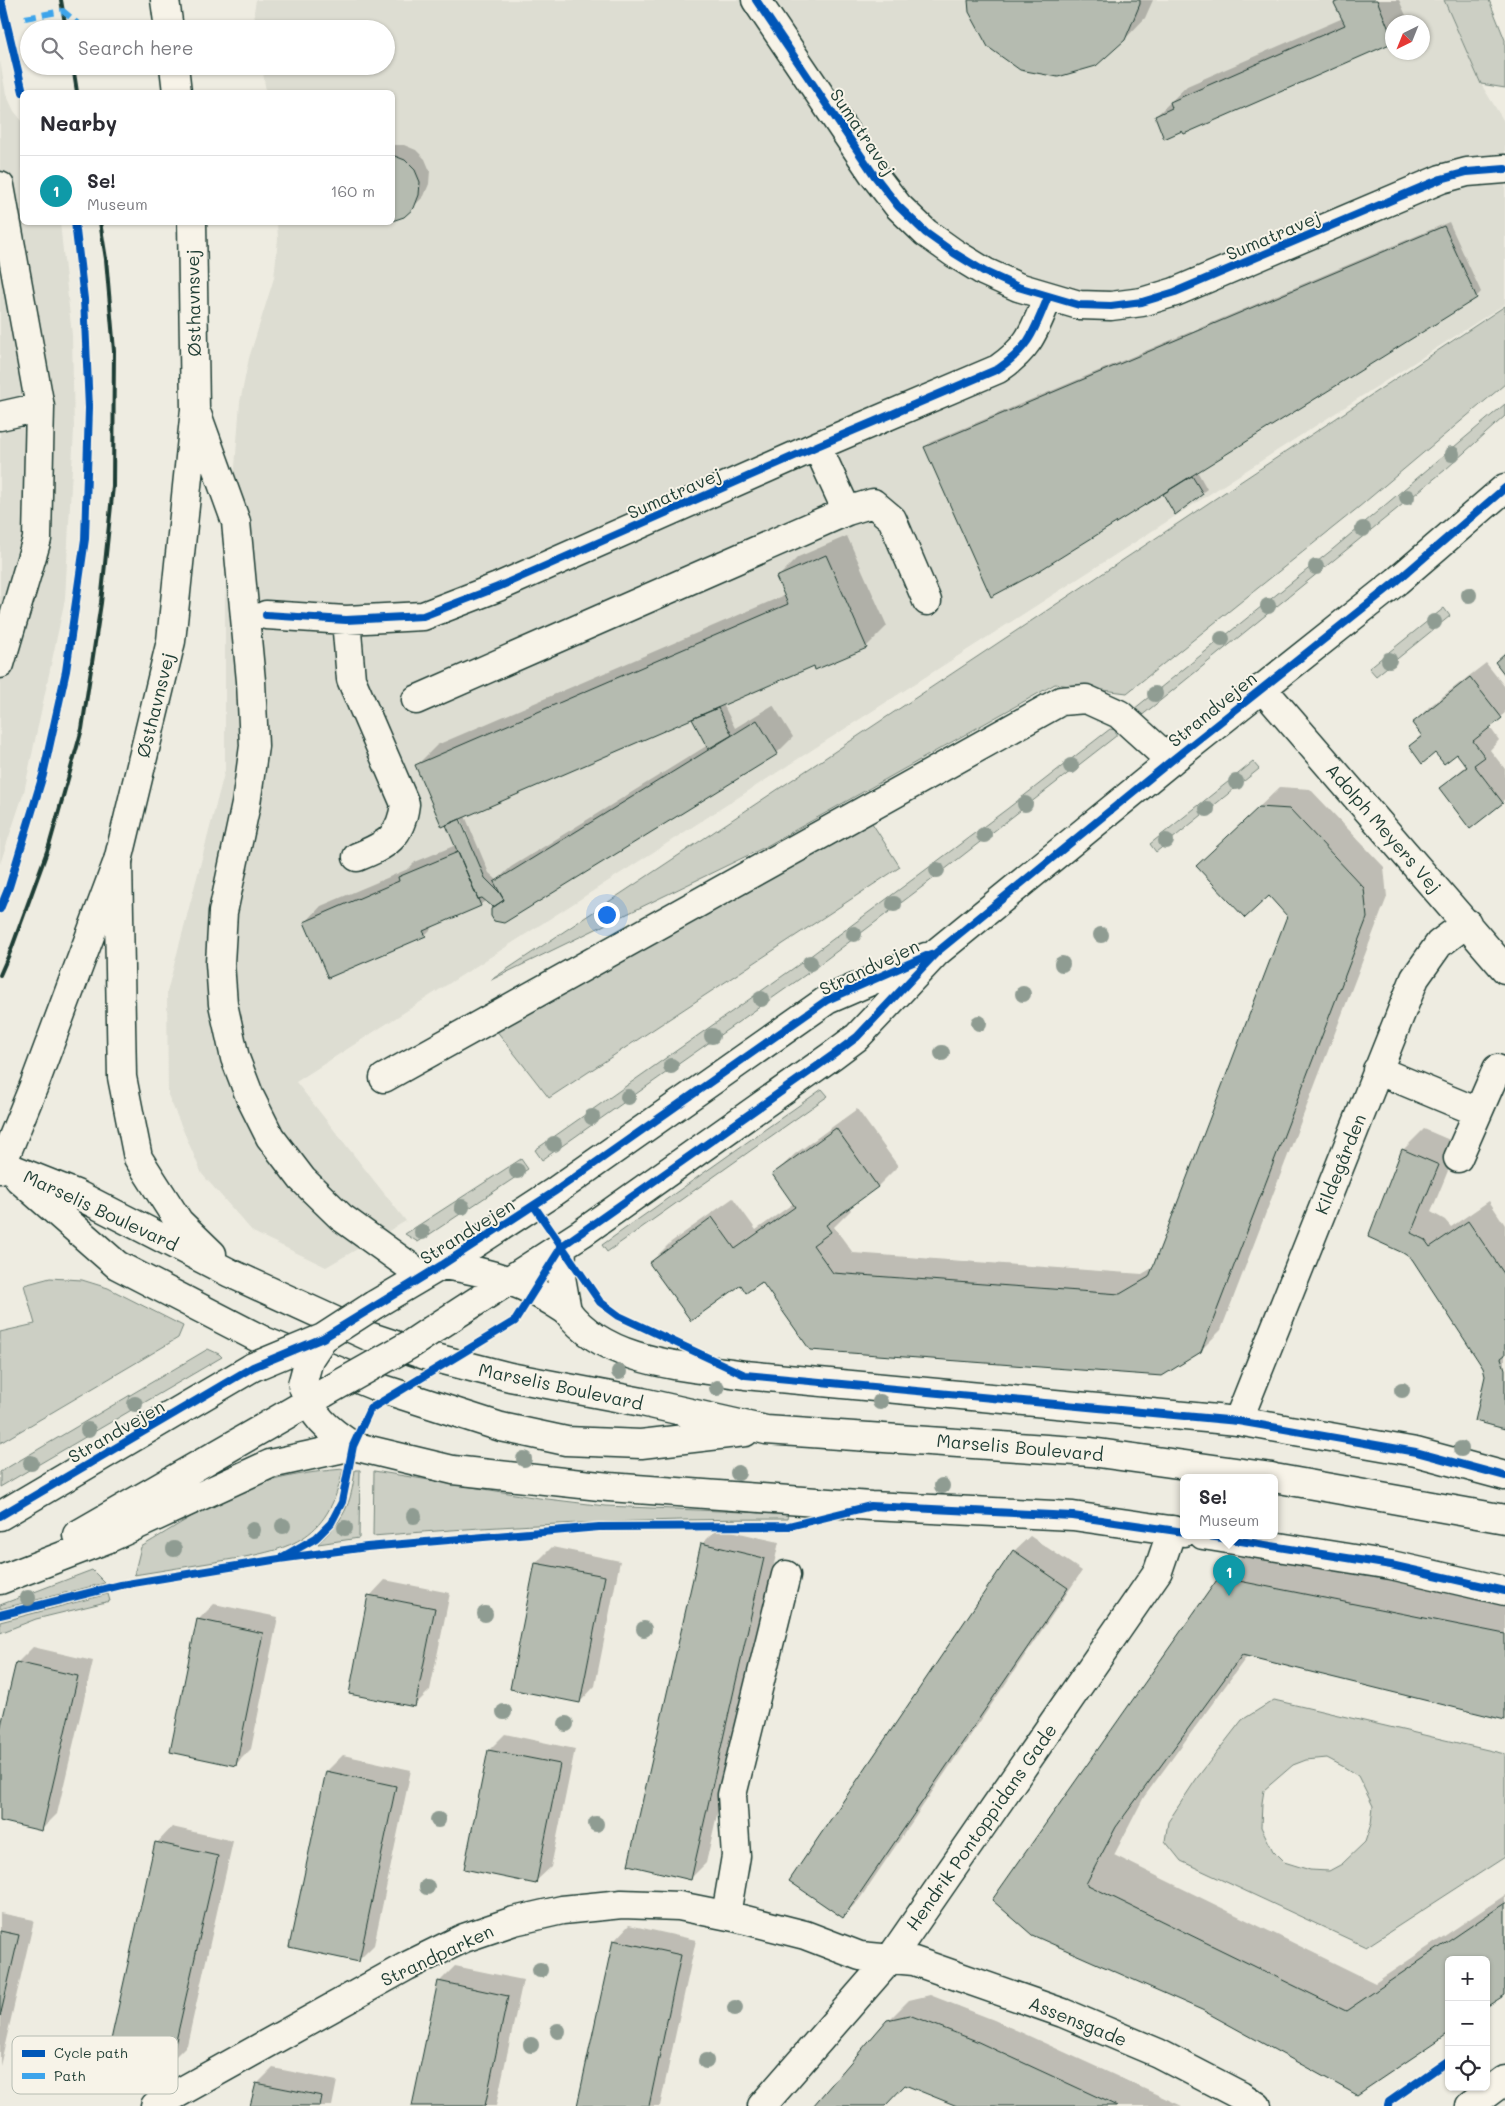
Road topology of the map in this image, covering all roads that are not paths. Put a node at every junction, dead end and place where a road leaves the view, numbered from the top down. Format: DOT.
graph roads {
  1 [pos="164,0"];
  2 [pos="756,0"];
  3 [pos="167,20"];
  4 [pos="175,75"];
  5 [pos="178,90"];
  6 [pos="1505,169"];
  7 [pos="0,186"];
  8 [pos="192,225"];
  9 [pos="1048,297"];
  10 [pos="40,407"];
  11 [pos="195,410"];
  12 [pos="0,416"];
  13 [pos="817,446"];
  14 [pos="1505,488"];
  15 [pos="847,511"];
  16 [pos="927,601"];
  17 [pos="266,615"];
  18 [pos="346,620"];
  19 [pos="0,664"];
  20 [pos="1262,688"];
  21 [pos="416,700"];
  22 [pos="1171,761"];
  23 [pos="357,857"];
  24 [pos="118,861"];
  25 [pos="1466,924"];
  26 [pos="937,952"];
  27 [pos="1505,969"];
  28 [pos="1497,1069"];
  29 [pos="1377,1070"];
  30 [pos="384,1078"];
  31 [pos="1478,1112"];
  32 [pos="1458,1158"];
  33 [pos="2,1167"];
  34 [pos="562,1246"];
  35 [pos="433,1271"];
  36 [pos="230,1273"];
  37 [pos="511,1280"];
  38 [pos="567,1311"];
  39 [pos="323,1338"];
  40 [pos="311,1394"];
  41 [pos="1238,1421"];
  42 [pos="766,1430"];
  43 [pos="353,1446"];
  44 [pos="1251,1474"];
  45 [pos="1505,1476"];
  46 [pos="1278,1478"];
  47 [pos="1416,1504"];
  48 [pos="0,1516"];
  49 [pos="1505,1519"];
  50 [pos="1178,1531"];
  51 [pos="1505,1536"];
  52 [pos="1228,1539"];
  53 [pos="786,1575"];
  54 [pos="0,1579"];
  55 [pos="1505,1591"];
  56 [pos="726,1915"];
  57 [pos="890,1959"];
  58 [pos="1505,2080"];
  59 [pos="178,2093"];
  60 [pos="177,2094"];
  61 [pos="155,2106"];
  62 [pos="762,2106"];
  63 [pos="1257,2106"];
  64 [pos="1470,2106"];
  1 -- 3 [label="street"];
  2 -- 9 [label="street, Sumatravej"];
  4 -- 5 [label="street"];
  6 -- 9 [label="street, Sumatravej"];
  7 -- 10 [label="street"];
  8 -- 11 [label="street, Østhavnsvej"];
  9 -- 13 [label="street, Sumatravej"];
  10 -- 12 [label="street"];
  10 -- 19 [label="street"];
  11 -- 24 [label="street, Østhavnsvej"];
  11 -- 35 [label="street"];
  13 -- 15 [label="street"];
  13 -- 18 [label="street, Sumatravej"];
  14 -- 20 [label="street, Strandvejen"];
  15 -- 16 [label="street"];
  15 -- 21 [label="street"];
  17 -- 18 [label="street, Sumatravej"];
  18 -- 23 [label="street"];
  20 -- 22 [label="street, Strandvejen"];
  20 -- 25 [label="street, Adolph Meyers Vej"];
  22 -- 26 [label="street, Strandvejen"];
  22 -- 30 [label="street"];
  24 -- 33 [label="street, Østhavnsvej"];
  24 -- 36 [label="street"];
  25 -- 27 [label="street, Adolph Meyers Vej"];
  25 -- 29 [label="street, Kildegården"];
  26 -- 34 [label="street, Strandvejen"];
  26 -- 35 [label="street, Strandvejen"];
  28 -- 31 [label="street"];
  29 -- 31 [label="street"];
  29 -- 41 [label="street, Kildegården"];
  31 -- 32 [label="street"];
  33 -- 36 [label="street, Marselis Boulevard"];
  33 -- 42 [label="street, Marselis Boulevard"];
  34 -- 37 [label="street, Strandvejen"];
  34 -- 38 [label="street"];
  35 -- 37 [label="street"];
  35 -- 39 [label="street, Strandvejen, bridge"];
  36 -- 42 [label="street, Marselis Boulevard"];
  37 -- 38 [label="street"];
  37 -- 40 [label="street, Strandvejen, bridge"];
  38 -- 41 [label="street"];
  39 -- 40 [label="street, bridge"];
  39 -- 48 [label="street, Strandvejen, bridge"];
  40 -- 43 [label="street"];
  40 -- 54 [label="street, Strandvejen"];
  41 -- 45 [label="street"];
  42 -- 44 [label="street, Marselis Boulevard"];
  43 -- 50 [label="street"];
  43 -- 54 [label="street"];
  46 -- 47 [label="street, Marselis Boulevard"];
  47 -- 49 [label="street, Marselis Boulevard"];
  47 -- 51 [label="street, Marselis Boulevard"];
  50 -- 57 [label="street, Hendrik Pontoppidans Gade"];
  52 -- 55 [label="street"];
  53 -- 56 [label="street"];
  56 -- 57 [label="street, Strandparken"];
  56 -- 59 [label="street, Strandparken"];
  57 -- 62 [label="street, Hendrik Pontoppidans Gade"];
  57 -- 63 [label="street, Assensgade"];
  58 -- 64 [label="street"];
  60 -- 61 [label="street, Strandparken"];
}
